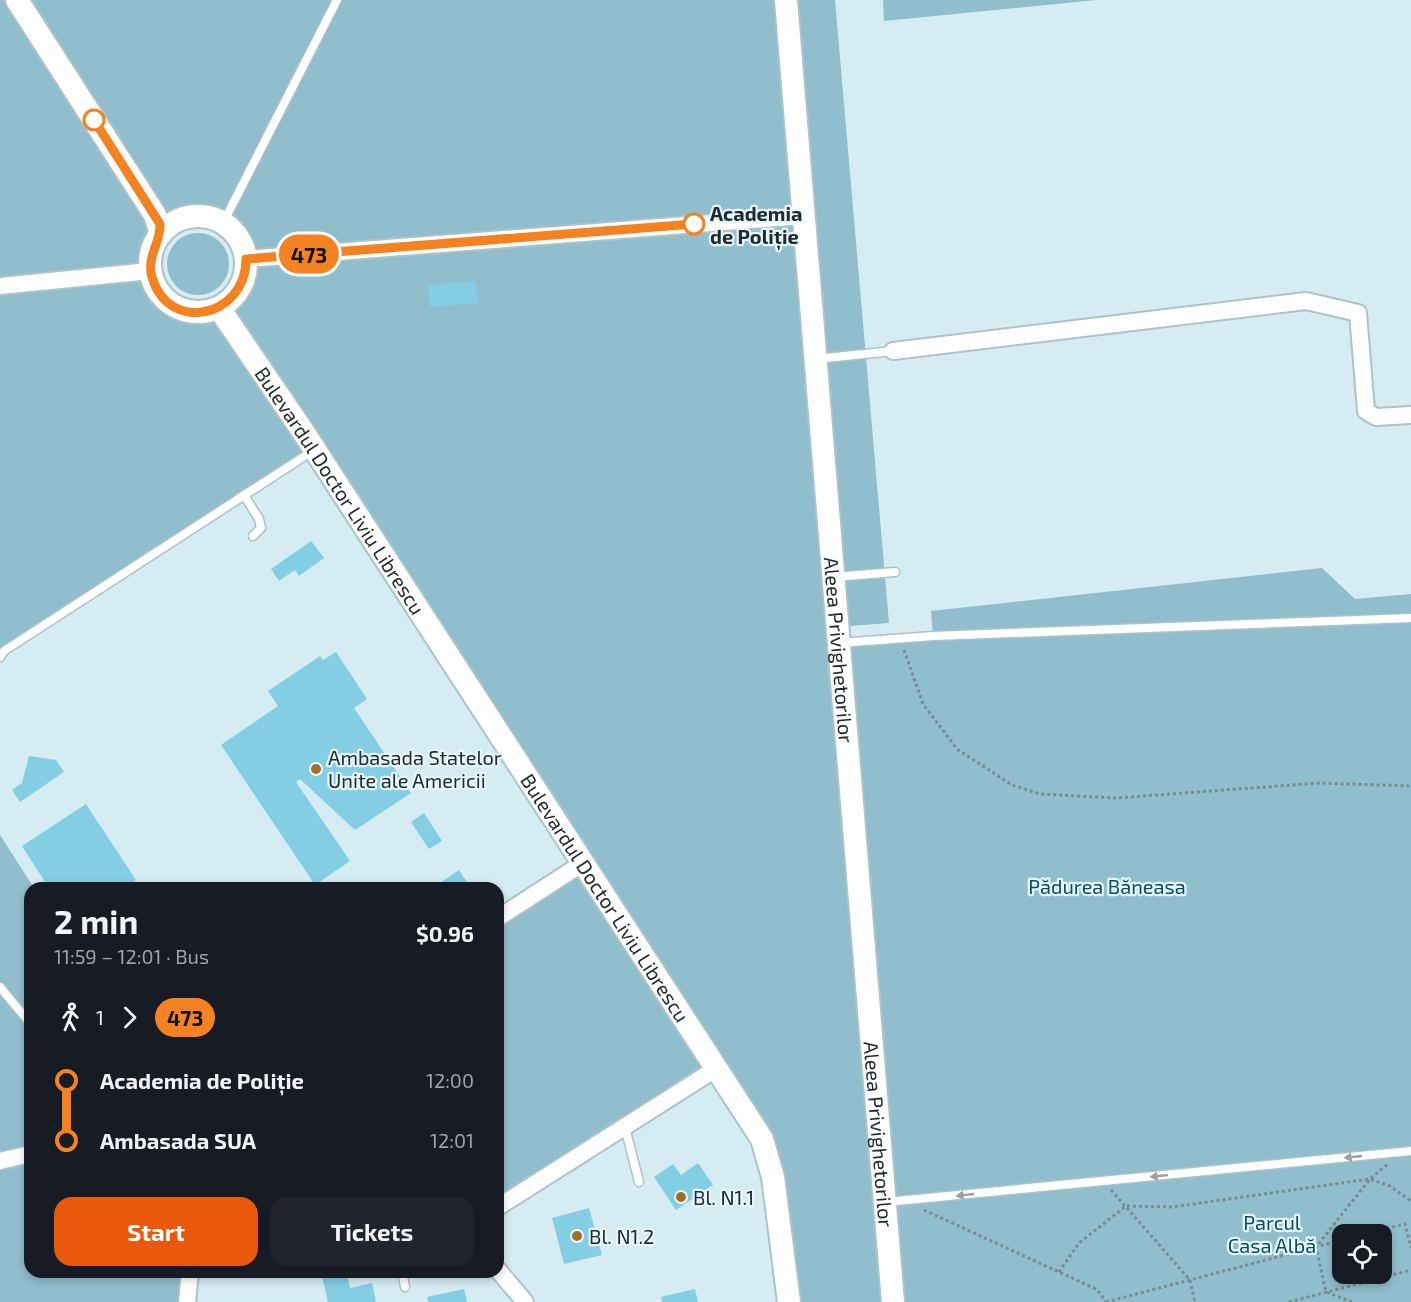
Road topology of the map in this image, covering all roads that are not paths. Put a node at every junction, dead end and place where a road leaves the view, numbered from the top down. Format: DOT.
graph roads {
  1 [pos="17,0"];
  2 [pos="35,0"];
  3 [pos="337,0"];
  4 [pos="786,0"];
  5 [pos="803,216"];
  6 [pos="183,218"];
  7 [pos="223,223"];
  8 [pos="160,234"];
  9 [pos="246,259"];
  10 [pos="150,271"];
  11 [pos="0,286"];
  12 [pos="219,308"];
  13 [pos="893,351"];
  14 [pos="816,359"];
  15 [pos="1411,415"];
  16 [pos="315,450"];
  17 [pos="244,495"];
  18 [pos="253,536"];
  19 [pos="895,572"];
  20 [pos="834,577"];
  21 [pos="1411,618"];
  22 [pos="839,643"];
  23 [pos="0,657"];
  24 [pos="583,863"];
  25 [pos="504,914"];
  26 [pos="0,987"];
  27 [pos="24,1016"];
  28 [pos="717,1068"];
  29 [pos="625,1127"];
  30 [pos="1407,1151"];
  31 [pos="24,1156"];
  32 [pos="0,1161"];
  33 [pos="639,1182"];
  34 [pos="894,1202"];
  35 [pos="504,1203"];
  36 [pos="504,1277"];
  37 [pos="189,1278"];
  38 [pos="403,1278"];
  39 [pos="405,1287"];
  40 [pos="187,1302"];
  41 [pos="525,1302"];
  42 [pos="789,1302"];
  43 [pos="893,1302"];
  1 -- 8 [label="street"];
  2 -- 6 [label="street"];
  3 -- 7 [label="lane"];
  4 -- 5 [label="street, Aleea Privighetorilor"];
  5 -- 9 [label="street"];
  5 -- 14 [label="street, Aleea Privighetorilor"];
  6 -- 7 [label="street"];
  6 -- 8 [label="street"];
  7 -- 9 [label="street"];
  8 -- 10 [label="street"];
  9 -- 12 [label="street"];
  10 -- 11 [label="street"];
  10 -- 12 [label="street"];
  12 -- 16 [label="street, Bulevardul Doctor Liviu Librescu"];
  13 -- 14 [label="lane"];
  13 -- 15 [label="street"];
  14 -- 20 [label="street, Aleea Privighetorilor"];
  16 -- 17 [label="lane"];
  16 -- 24 [label="street, Bulevardul Doctor Liviu Librescu"];
  17 -- 18 [label="lane"];
  17 -- 23 [label="lane"];
  19 -- 20 [label="lane"];
  20 -- 22 [label="street, Aleea Privighetorilor"];
  21 -- 22 [label="lane"];
  22 -- 34 [label="street, Aleea Privighetorilor"];
  24 -- 25 [label="street"];
  24 -- 28 [label="street, Bulevardul Doctor Liviu Librescu"];
  26 -- 27 [label="lane"];
  28 -- 29 [label="street"];
  28 -- 42 [label="street, Bulevardul Doctor Liviu Librescu"];
  29 -- 33 [label="lane"];
  29 -- 35 [label="street"];
  30 -- 34 [label="lane, one-way"];
  31 -- 32 [label="street"];
  34 -- 43 [label="street, Aleea Privighetorilor"];
  36 -- 41 [label="street"];
  37 -- 40 [label="street"];
  38 -- 39 [label="lane"];
}
